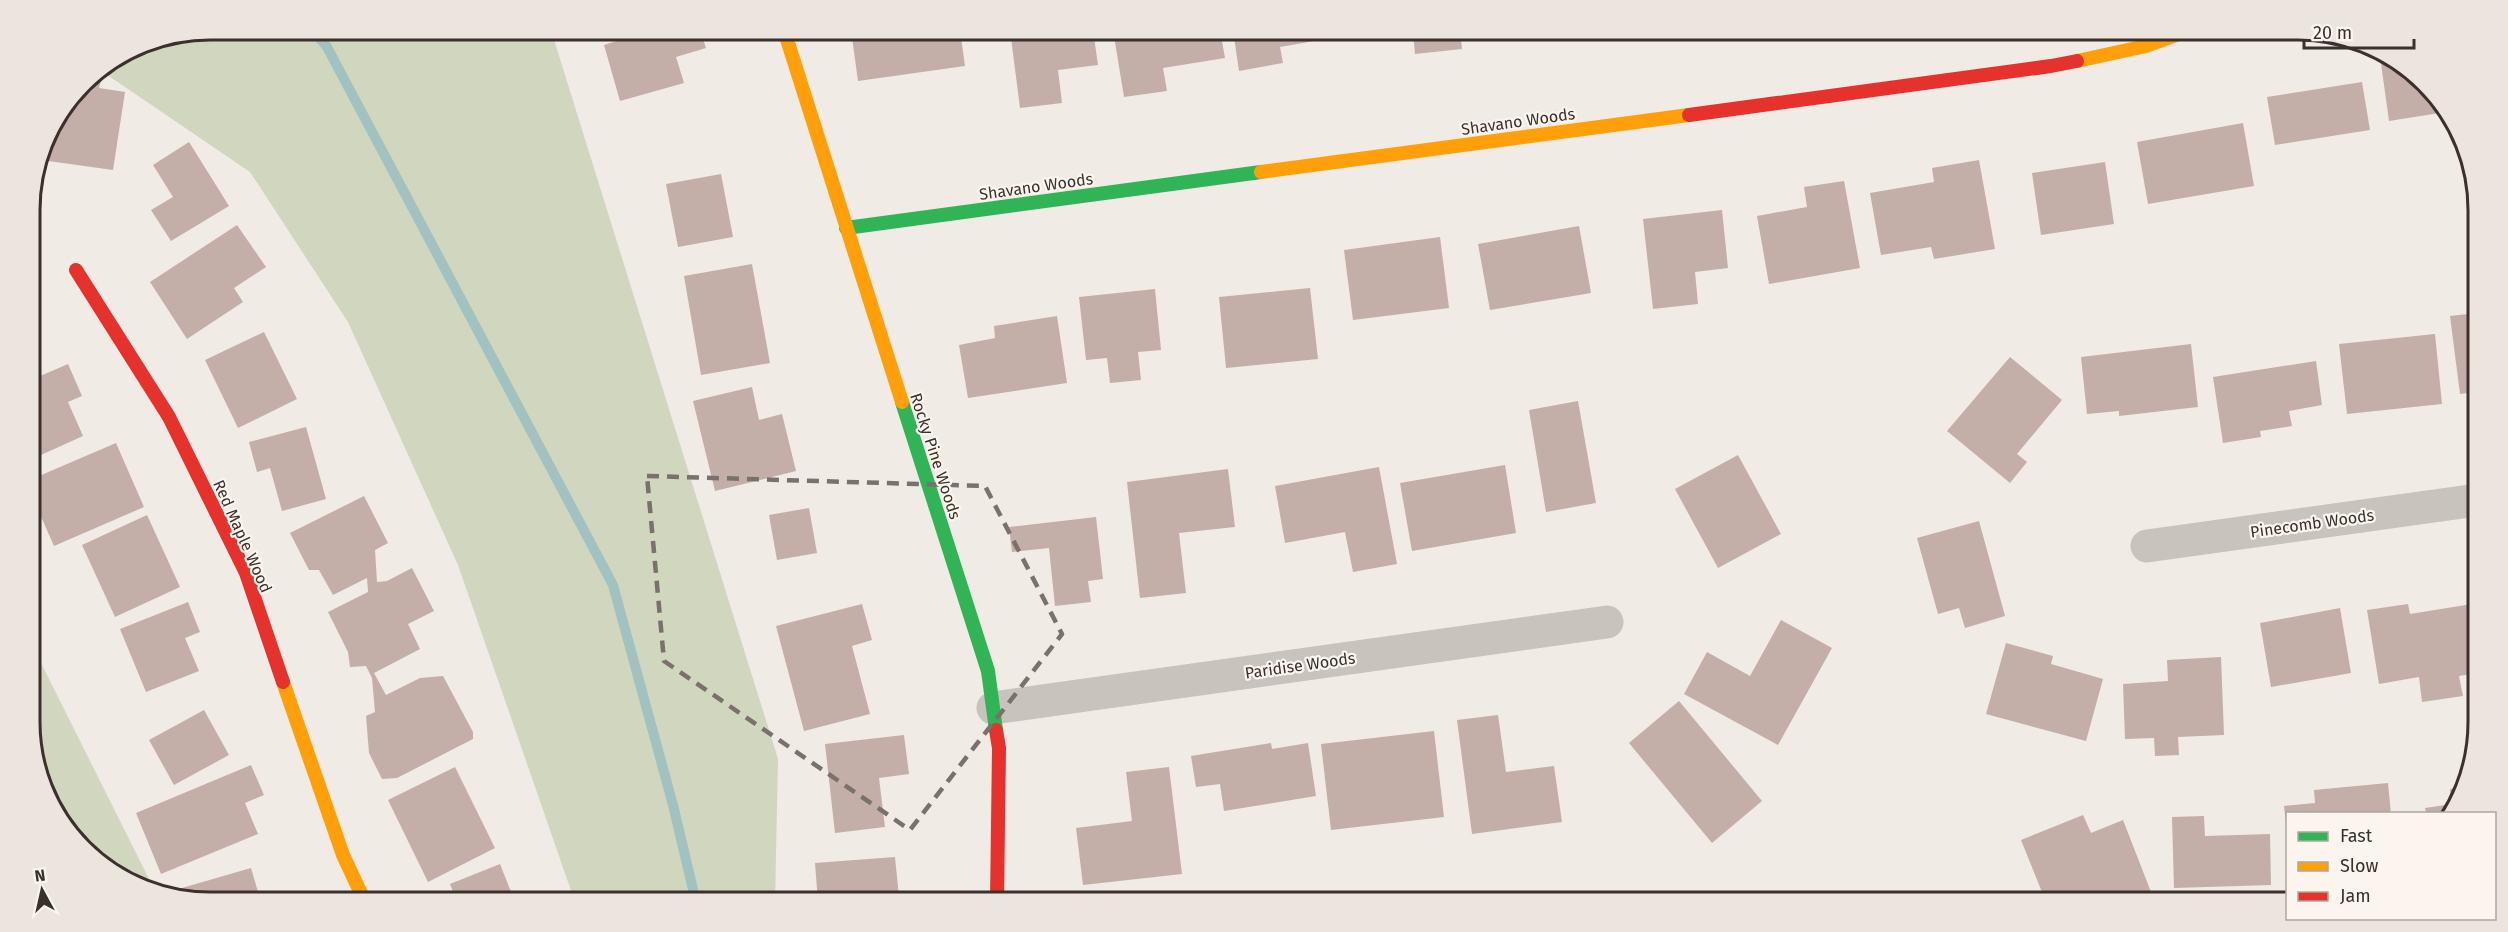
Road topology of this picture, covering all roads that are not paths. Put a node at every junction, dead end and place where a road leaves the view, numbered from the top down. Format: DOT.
graph roads {
  1 [pos="787,41"];
  2 [pos="2160,41"];
  3 [pos="846,228"];
  4 [pos="76,270"];
  5 [pos="2468,501"];
  6 [pos="2147,546"];
  7 [pos="1608,622"];
  8 [pos="993,708"];
  9 [pos="361,892"];
  10 [pos="997,892"];
  1 -- 3 [label="street, Rocky Pine Woods"];
  2 -- 3 [label="street, Shavano Woods"];
  3 -- 8 [label="street, Rocky Pine Woods"];
  4 -- 9 [label="street, Red Maple Wood"];
  5 -- 6 [label="street, Pinecomb Woods"];
  7 -- 8 [label="street, Paridise Woods"];
  8 -- 10 [label="street, Rocky Pine Woods"];
}
